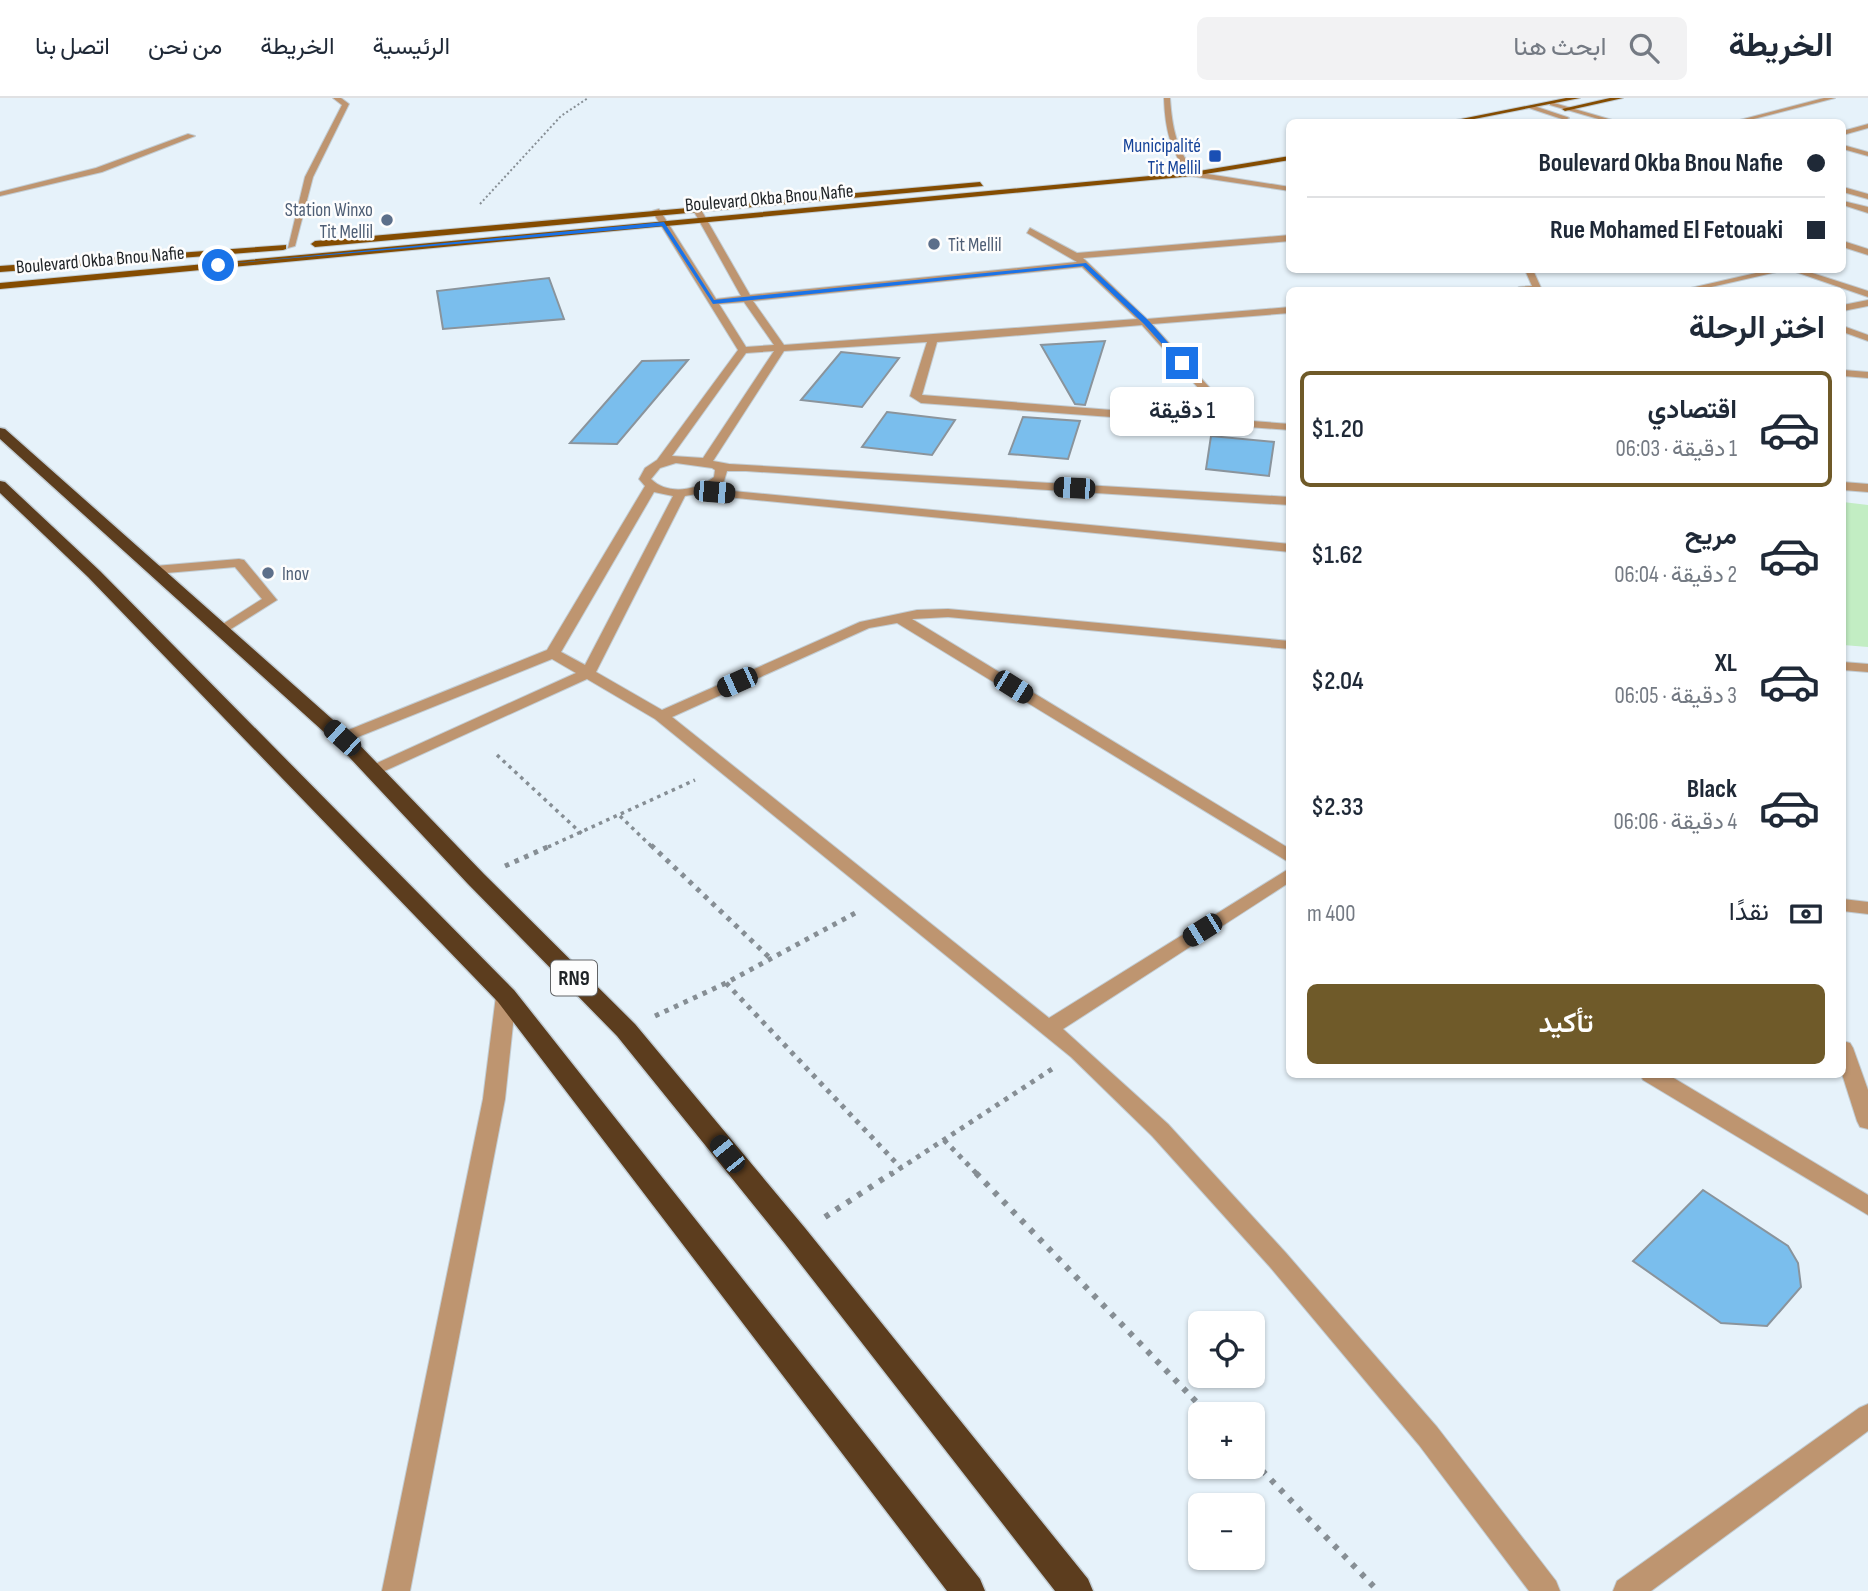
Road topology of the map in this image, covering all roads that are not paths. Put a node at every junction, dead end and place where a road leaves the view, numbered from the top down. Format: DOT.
graph roads {
  1 [pos="336,98"];
  2 [pos="1167,98"];
  3 [pos="1620,98"];
  4 [pos="1832,98"];
  5 [pos="1571,99"];
  6 [pos="1552,104"];
  7 [pos="1531,107"];
  8 [pos="1568,109"];
  9 [pos="1548,113"];
  10 [pos="1466,119"];
  11 [pos="1514,119"];
  12 [pos="1568,119"];
  13 [pos="1604,119"];
  14 [pos="1748,119"];
  15 [pos="1868,126"];
  16 [pos="1846,132"];
  17 [pos="191,136"];
  18 [pos="1846,148"];
  19 [pos="1286,149"];
  20 [pos="1276,150"];
  21 [pos="1868,155"];
  22 [pos="1286,159"];
  23 [pos="1196,162"];
  24 [pos="1183,164"];
  25 [pos="1170,165"];
  26 [pos="1193,174"];
  27 [pos="990,183"];
  28 [pos="1286,188"];
  29 [pos="1846,190"];
  30 [pos="0,194"];
  31 [pos="1868,199"];
  32 [pos="1846,203"];
  33 [pos="1846,205"];
  34 [pos="696,208"];
  35 [pos="1868,210"];
  36 [pos="656,211"];
  37 [pos="703,221"];
  38 [pos="664,224"];
  39 [pos="1031,231"];
  40 [pos="1286,238"];
  41 [pos="1846,245"];
  42 [pos="291,246"];
  43 [pos="1868,252"];
  44 [pos="1080,260"];
  45 [pos="0,269"];
  46 [pos="1766,273"];
  47 [pos="1804,273"];
  48 [pos="0,286"];
  49 [pos="1701,287"];
  50 [pos="1845,287"];
  51 [pos="1846,287"];
  52 [pos="1868,295"];
  53 [pos="747,299"];
  54 [pos="713,302"];
  55 [pos="1868,303"];
  56 [pos="1846,307"];
  57 [pos="1286,310"];
  58 [pos="1146,323"];
  59 [pos="1846,330"];
  60 [pos="1868,338"];
  61 [pos="933,339"];
  62 [pos="781,348"];
  63 [pos="743,350"];
  64 [pos="1846,373"];
  65 [pos="1868,374"];
  66 [pos="1236,423"];
  67 [pos="1286,427"];
  68 [pos="0,432"];
  69 [pos="712,463"];
  70 [pos="660,464"];
  71 [pos="0,485"];
  72 [pos="651,486"];
  73 [pos="1846,486"];
  74 [pos="1868,488"];
  75 [pos="688,491"];
  76 [pos="1286,501"];
  77 [pos="1286,548"];
  78 [pos="155,570"];
  79 [pos="898,617"];
  80 [pos="223,630"];
  81 [pos="1286,645"];
  82 [pos="553,653"];
  83 [pos="1846,666"];
  84 [pos="1868,668"];
  85 [pos="588,673"];
  86 [pos="661,716"];
  87 [pos="342,738"];
  88 [pos="372,771"];
  89 [pos="1286,855"];
  90 [pos="1286,877"];
  91 [pos="1846,905"];
  92 [pos="1868,908"];
  93 [pos="506,996"];
  94 [pos="1049,1028"];
  95 [pos="1846,1057"];
  96 [pos="1657,1078"];
  97 [pos="1868,1121"];
  98 [pos="1868,1206"];
  99 [pos="1868,1416"];
  100 [pos="396,1591"];
  101 [pos="968,1591"];
  102 [pos="1076,1591"];
  103 [pos="1546,1591"];
  104 [pos="1627,1591"];
  1 -- 42 [label="street"];
  2 -- 24 [label="street"];
  3 -- 8 [label="main road"];
  4 -- 14 [label="street"];
  5 -- 6 [label="main road"];
  6 -- 7 [label="main road"];
  6 -- 8 [label="street"];
  7 -- 9 [label="street"];
  7 -- 10 [label="main road"];
  8 -- 9 [label="main road"];
  8 -- 13 [label="street"];
  9 -- 11 [label="main road"];
  9 -- 12 [label="street"];
  15 -- 16 [label="street"];
  17 -- 30 [label="street"];
  18 -- 21 [label="street"];
  19 -- 20 [label="main road"];
  22 -- 26 [label="main road, Boulevard Okba Bnou Nafie"];
  23 -- 24 [label="main road"];
  24 -- 25 [label="main road"];
  24 -- 26 [label="street"];
  26 -- 28 [label="street"];
  26 -- 37 [label="main road, Boulevard Okba Bnou Nafie"];
  27 -- 34 [label="main road, Boulevard Okba Bnou Nafie"];
  29 -- 31 [label="street"];
  31 -- 32 [label="street"];
  33 -- 35 [label="street"];
  34 -- 36 [label="main road, Boulevard Okba Bnou Nafie"];
  34 -- 37 [label="street"];
  36 -- 38 [label="street"];
  36 -- 42 [label="main road, Boulevard Okba Bnou Nafie"];
  37 -- 38 [label="main road, Boulevard Okba Bnou Nafie"];
  37 -- 53 [label="street"];
  38 -- 48 [label="main road, Boulevard Okba Bnou Nafie"];
  38 -- 54 [label="street"];
  39 -- 44 [label="street"];
  40 -- 44 [label="street"];
  41 -- 43 [label="street"];
  42 -- 45 [label="main road, Boulevard Okba Bnou Nafie"];
  44 -- 53 [label="street"];
  44 -- 58 [label="street"];
  46 -- 49 [label="street"];
  47 -- 50 [label="street"];
  51 -- 52 [label="street"];
  53 -- 54 [label="street"];
  53 -- 62 [label="street"];
  54 -- 63 [label="street"];
  55 -- 56 [label="street"];
  57 -- 58 [label="street"];
  58 -- 61 [label="street"];
  58 -- 66 [label="street"];
  59 -- 60 [label="street"];
  61 -- 62 [label="street"];
  61 -- 66 [label="street"];
  62 -- 63 [label="street"];
  62 -- 69 [label="street"];
  63 -- 70 [label="street"];
  64 -- 65 [label="street"];
  66 -- 67 [label="street"];
  68 -- 78 [label="highway, RN9"];
  69 -- 70 [label="street"];
  69 -- 75 [label="street"];
  69 -- 76 [label="street"];
  70 -- 72 [label="street"];
  71 -- 93 [label="highway"];
  72 -- 75 [label="street"];
  72 -- 82 [label="street"];
  73 -- 74 [label="street"];
  75 -- 77 [label="street"];
  75 -- 85 [label="street"];
  78 -- 80 [label="highway, RN9"];
  78 -- 80 [label="street"];
  79 -- 81 [label="street"];
  79 -- 86 [label="street"];
  79 -- 89 [label="street"];
  80 -- 87 [label="highway, RN9"];
  82 -- 85 [label="street"];
  82 -- 87 [label="street"];
  83 -- 84 [label="street"];
  85 -- 86 [label="street"];
  85 -- 88 [label="street"];
  86 -- 94 [label="street"];
  87 -- 88 [label="highway, RN9"];
  88 -- 102 [label="highway, RN9"];
  90 -- 94 [label="street"];
  91 -- 92 [label="street"];
  93 -- 100 [label="street"];
  93 -- 101 [label="highway"];
  94 -- 103 [label="street"];
  95 -- 97 [label="street"];
  96 -- 98 [label="street"];
  99 -- 104 [label="street"];
}
